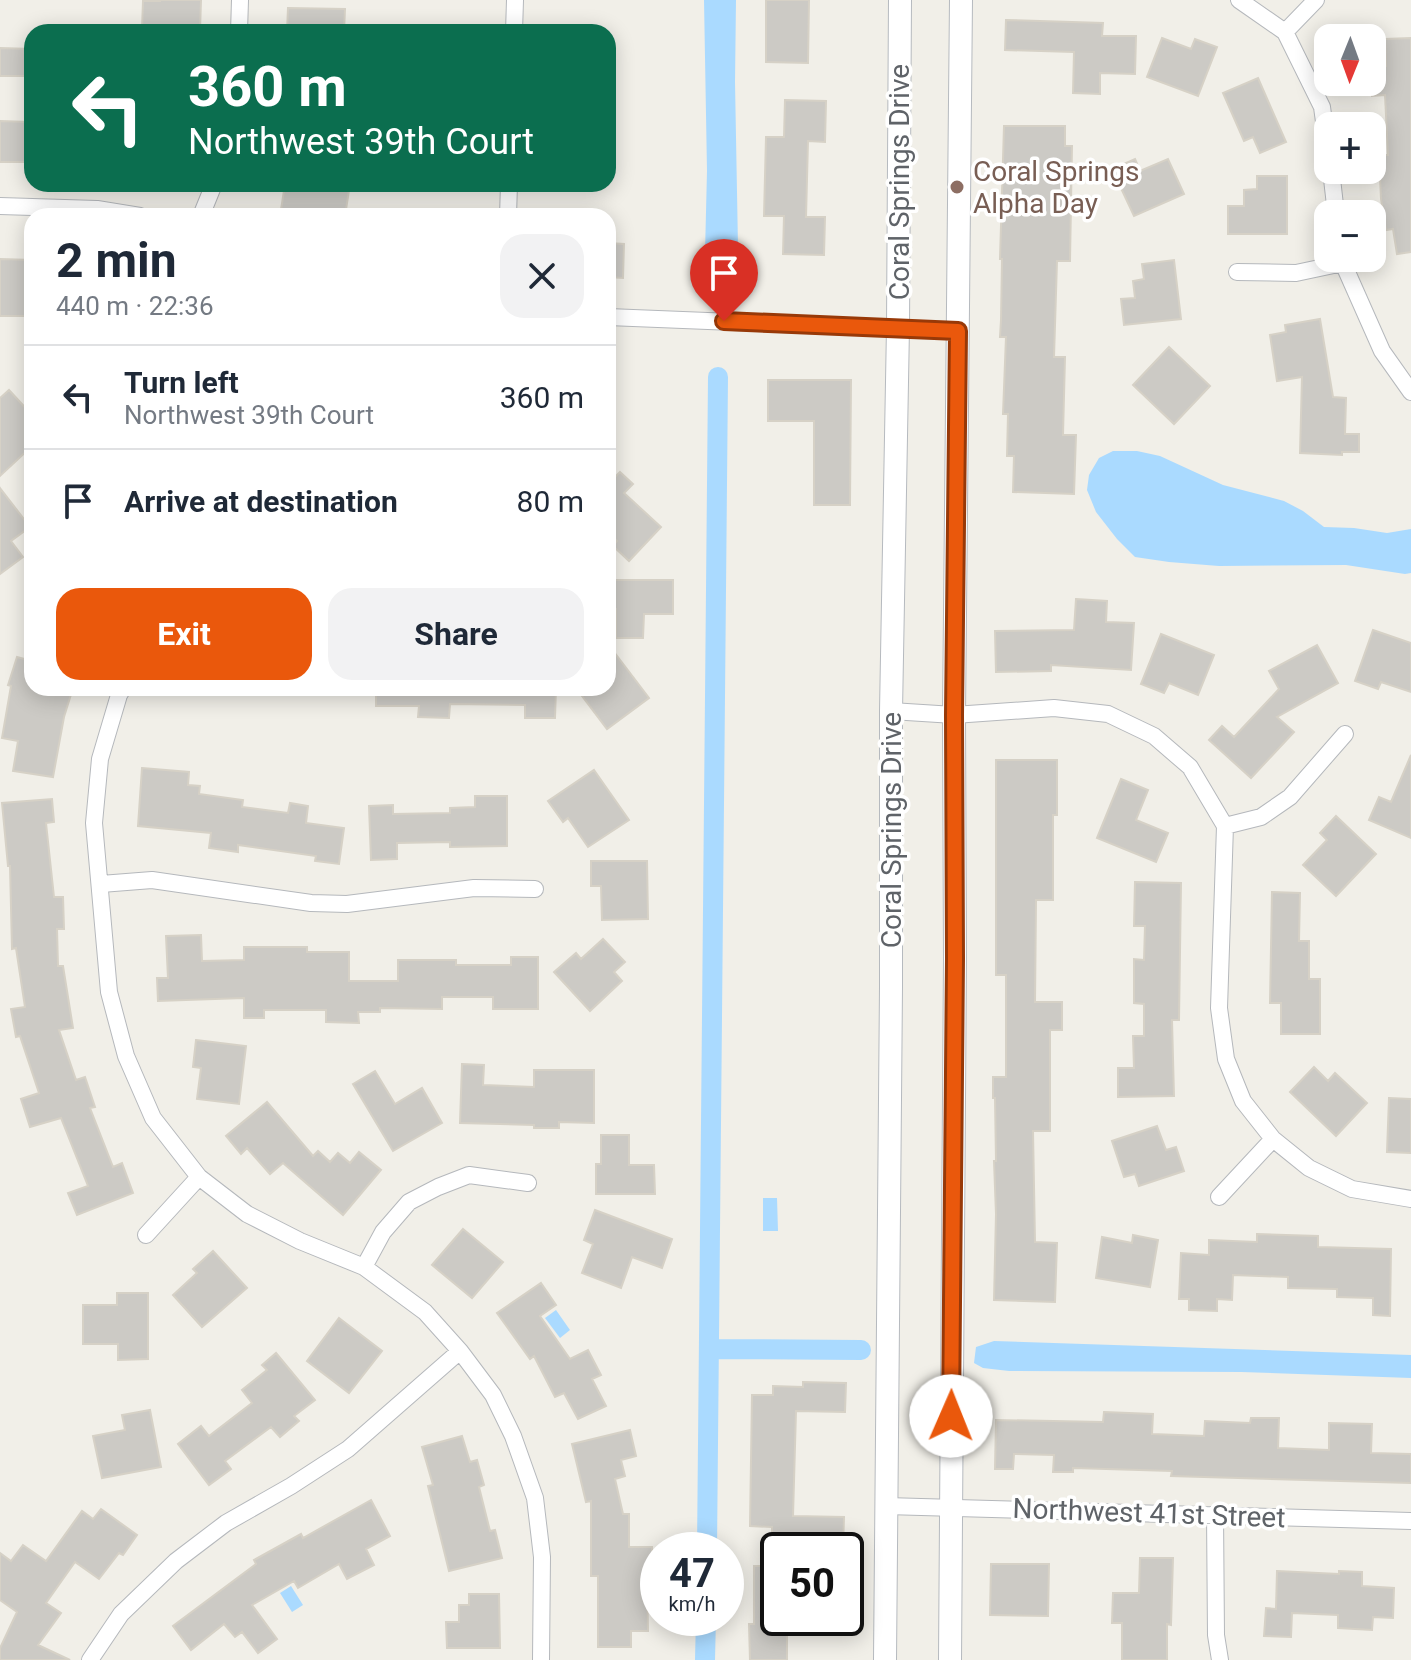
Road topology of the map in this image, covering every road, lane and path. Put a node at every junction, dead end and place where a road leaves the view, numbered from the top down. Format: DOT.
graph roads {
  1 [pos="240,0"];
  2 [pos="515,0"];
  3 [pos="900,0"];
  4 [pos="961,0"];
  5 [pos="1239,0"];
  6 [pos="1316,0"];
  7 [pos="239,24"];
  8 [pos="514,24"];
  9 [pos="1285,32"];
  10 [pos="1323,112"];
  11 [pos="0,206"];
  12 [pos="65,208"];
  13 [pos="1314,268"];
  14 [pos="1237,272"];
  15 [pos="1347,272"];
  16 [pos="616,317"];
  17 [pos="898,327"];
  18 [pos="958,331"];
  19 [pos="1410,388"];
  20 [pos="119,696"];
  21 [pos="891,711"];
  22 [pos="954,715"];
  23 [pos="1345,734"];
  24 [pos="1225,826"];
  25 [pos="101,884"];
  26 [pos="535,889"];
  27 [pos="1273,1139"];
  28 [pos="199,1177"];
  29 [pos="528,1183"];
  30 [pos="1219,1197"];
  31 [pos="1411,1199"];
  32 [pos="146,1235"];
  33 [pos="364,1267"];
  34 [pos="460,1351"];
  35 [pos="886,1506"];
  36 [pos="950,1508"];
  37 [pos="1215,1514"];
  38 [pos="1411,1521"];
  39 [pos="90,1660"];
  40 [pos="541,1660"];
  41 [pos="885,1660"];
  42 [pos="950,1660"];
  43 [pos="1220,1660"];
  1 -- 7 [label="street"];
  2 -- 8 [label="street"];
  3 -- 17 [label="main road, Coral Springs Drive"];
  4 -- 18 [label="main road"];
  5 -- 9 [label="street"];
  6 -- 9 [label="street"];
  9 -- 10 [label="street"];
  11 -- 12 [label="street"];
  13 -- 14 [label="street"];
  15 -- 19 [label="street"];
  16 -- 17 [label="street"];
  17 -- 18 [label="street"];
  17 -- 21 [label="main road, Coral Springs Drive"];
  18 -- 22 [label="main road"];
  20 -- 25 [label="street"];
  21 -- 22 [label="street"];
  21 -- 35 [label="main road, Coral Springs Drive"];
  22 -- 24 [label="street"];
  22 -- 36 [label="main road"];
  23 -- 24 [label="street"];
  24 -- 27 [label="street"];
  25 -- 26 [label="street"];
  25 -- 28 [label="street"];
  27 -- 30 [label="street"];
  27 -- 31 [label="street"];
  28 -- 32 [label="street"];
  28 -- 33 [label="street"];
  29 -- 33 [label="street"];
  33 -- 34 [label="street"];
  34 -- 39 [label="street"];
  34 -- 40 [label="street"];
  35 -- 36 [label="street, Northwest 41st Street"];
  35 -- 41 [label="main road, Coral Springs Drive"];
  36 -- 37 [label="street, Northwest 41st Street"];
  36 -- 42 [label="main road"];
  37 -- 38 [label="street, Northwest 41st Street"];
  37 -- 43 [label="street"];
}
